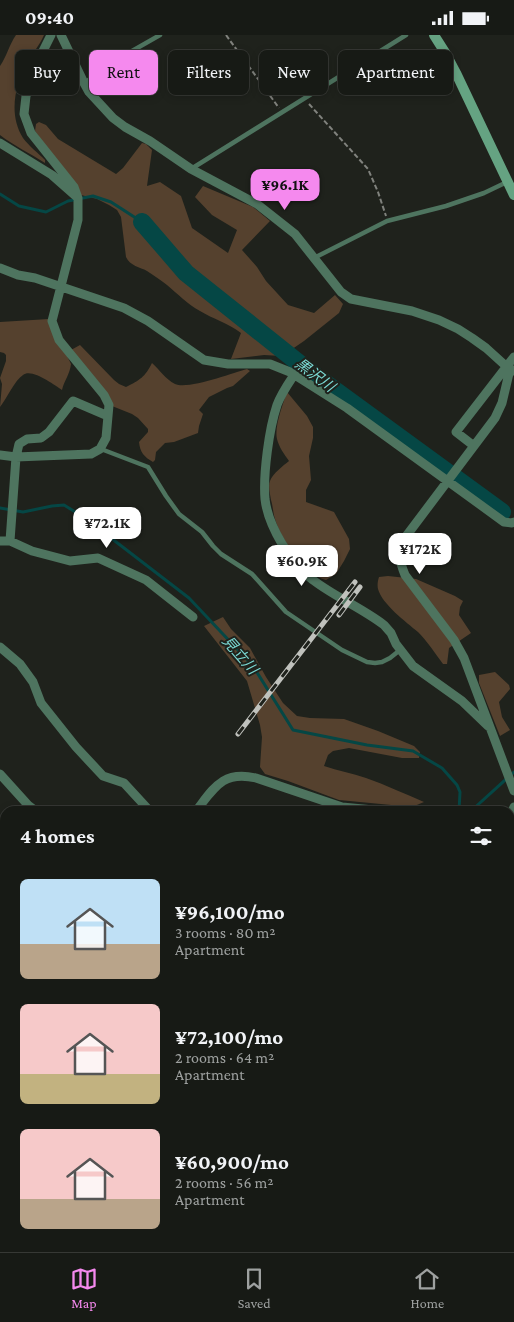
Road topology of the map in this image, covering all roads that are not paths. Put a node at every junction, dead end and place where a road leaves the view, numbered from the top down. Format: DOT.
graph roads {
  1 [pos="51,35"];
  2 [pos="61,35"];
  3 [pos="160,35"];
  4 [pos="406,35"];
  5 [pos="434,35"];
  6 [pos="84,83"];
  7 [pos="0,143"];
  8 [pos="191,169"];
  9 [pos="508,182"];
  10 [pos="514,195"];
  11 [pos="78,198"];
  12 [pos="314,258"];
  13 [pos="0,268"];
  14 [pos="62,287"];
  15 [pos="514,357"];
  16 [pos="510,369"];
  17 [pos="294,375"];
  18 [pos="108,415"];
  19 [pos="474,446"];
  20 [pos="100,449"];
  21 [pos="0,455"];
  22 [pos="16,457"];
  23 [pos="448,481"];
  24 [pos="514,522"];
  25 [pos="0,541"];
  26 [pos="10,541"];
  27 [pos="193,617"];
  28 [pos="0,647"];
  29 [pos="400,650"];
  30 [pos="492,730"];
  31 [pos="0,773"];
  32 [pos="513,786"];
  33 [pos="29,806"];
  34 [pos="145,806"];
  35 [pos="200,806"];
  36 [pos="339,806"];
  1 -- 11 [label="street"];
  2 -- 6 [label="street"];
  3 -- 6 [label="lane"];
  4 -- 8 [label="lane"];
  5 -- 9 [label="main road"];
  6 -- 8 [label="street"];
  7 -- 11 [label="street"];
  8 -- 12 [label="street"];
  9 -- 10 [label="main road"];
  9 -- 12 [label="lane"];
  11 -- 14 [label="street"];
  12 -- 16 [label="street"];
  13 -- 14 [label="street"];
  14 -- 17 [label="street"];
  14 -- 18 [label="street"];
  15 -- 16 [label="street"];
  16 -- 19 [label="street"];
  16 -- 19 [label="street"];
  17 -- 23 [label="street"];
  17 -- 29 [label="street"];
  18 -- 20 [label="street"];
  18 -- 22 [label="street"];
  19 -- 23 [label="street"];
  20 -- 22 [label="street"];
  20 -- 29 [label="lane"];
  21 -- 22 [label="street"];
  22 -- 26 [label="street"];
  23 -- 24 [label="street"];
  23 -- 30 [label="street"];
  25 -- 26 [label="street"];
  26 -- 27 [label="street"];
  28 -- 34 [label="street"];
  29 -- 30 [label="street"];
  30 -- 32 [label="street"];
  31 -- 33 [label="street"];
  35 -- 36 [label="street"];
}
